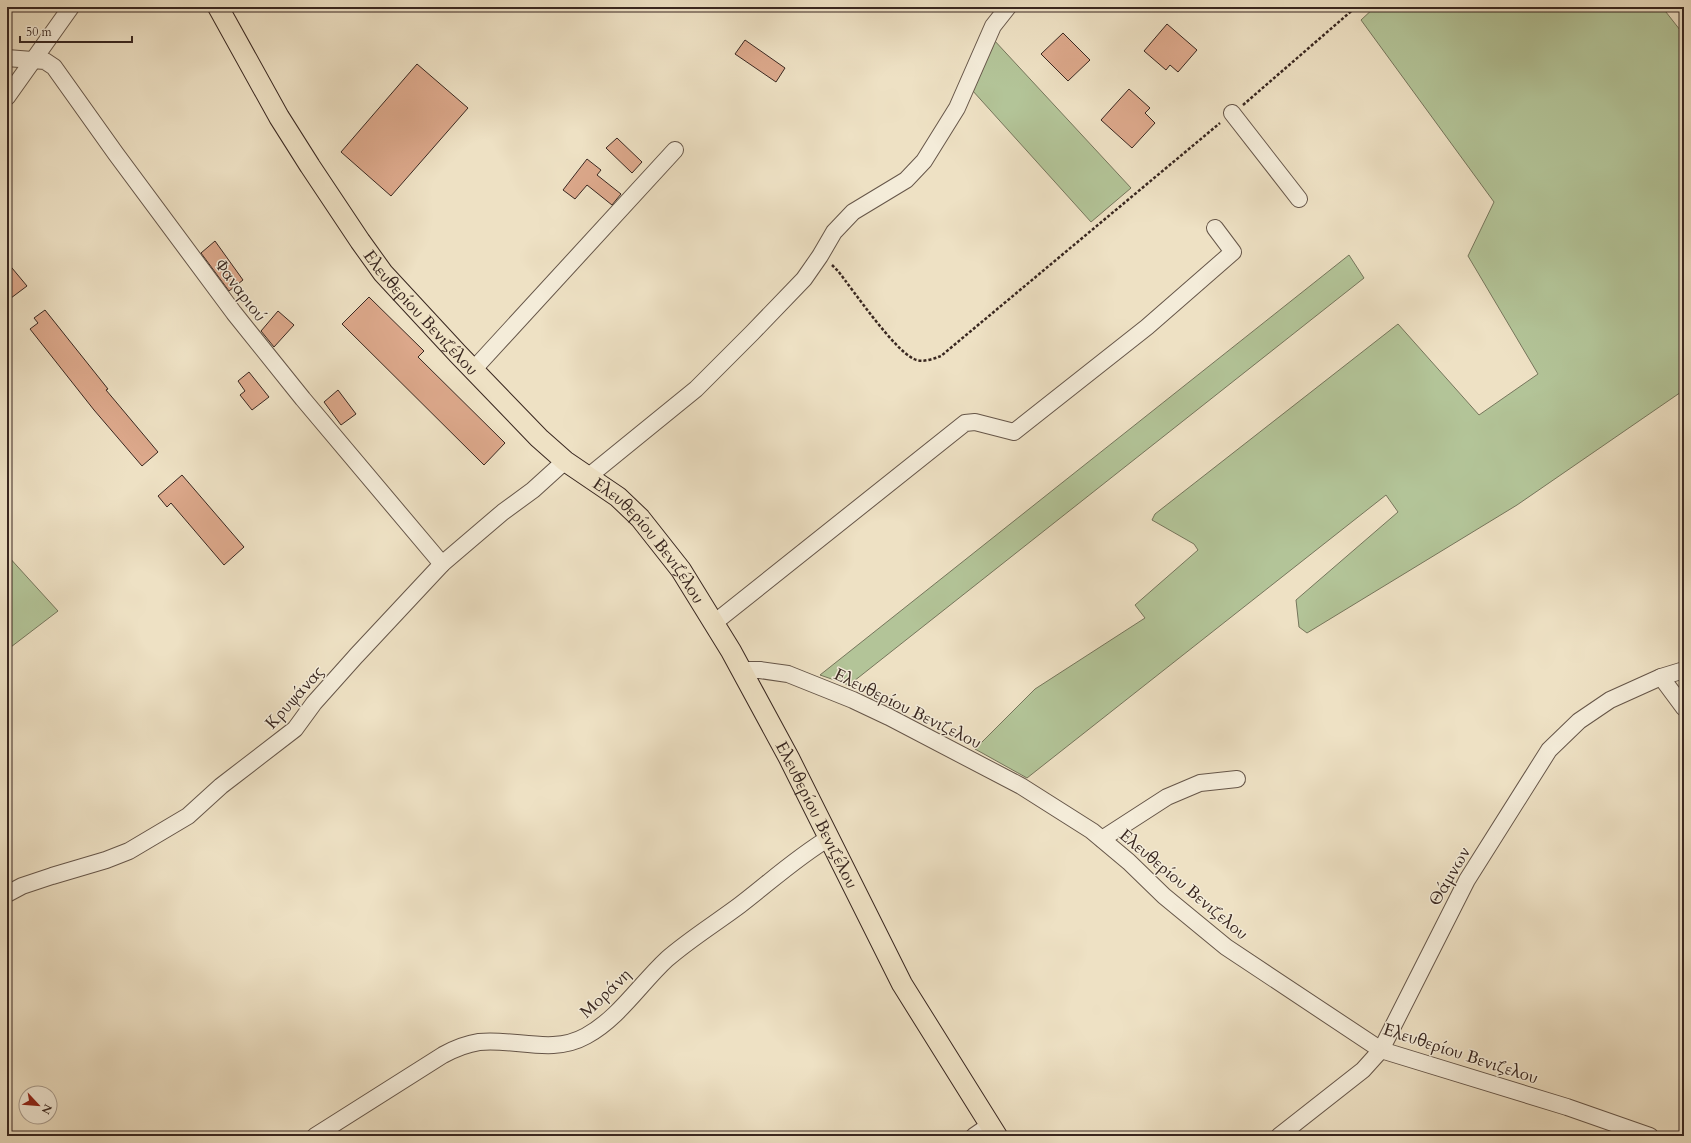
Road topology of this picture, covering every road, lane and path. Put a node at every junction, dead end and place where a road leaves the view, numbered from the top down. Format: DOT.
graph roads {
  1 [pos="70,7"];
  2 [pos="218,7"];
  3 [pos="1008,7"];
  4 [pos="1356,7"];
  5 [pos="7,58"];
  6 [pos="33,61"];
  7 [pos="7,97"];
  8 [pos="1232,113"];
  9 [pos="676,150"];
  10 [pos="1299,199"];
  11 [pos="1216,228"];
  12 [pos="820,256"];
  13 [pos="473,370"];
  14 [pos="566,461"];
  15 [pos="589,476"];
  16 [pos="442,564"];
  17 [pos="714,623"];
  18 [pos="741,670"];
  19 [pos="1684,670"];
  20 [pos="1661,677"];
  21 [pos="1684,708"];
  22 [pos="1238,779"];
  23 [pos="830,838"];
  24 [pos="1102,839"];
  25 [pos="7,894"];
  26 [pos="1381,1050"];
  27 [pos="994,1130"];
  28 [pos="315,1136"];
  29 [pos="974,1136"];
  30 [pos="1279,1136"];
  31 [pos="1650,1136"];
  1 -- 6 [label="street"];
  2 -- 13 [label="main road, Ελευθερίου Βενιζέλου"];
  3 -- 12 [label="street"];
  4 -- 8 [label="path"];
  5 -- 6 [label="street, Φαναριού"];
  6 -- 7 [label="street"];
  6 -- 16 [label="street, Φαναριού"];
  8 -- 10 [label="street"];
  8 -- 12 [label="path"];
  9 -- 13 [label="street"];
  11 -- 17 [label="street"];
  12 -- 15 [label="street"];
  13 -- 14 [label="main road, Ελευθερίου Βενιζέλου"];
  14 -- 15 [label="main road, Ελευθερίου Βενιζέλου"];
  14 -- 16 [label="street, Κρυψάνας"];
  15 -- 17 [label="main road, Ελευθερίου Βενιζέλου"];
  16 -- 25 [label="street, Κρυψάνας"];
  17 -- 18 [label="main road, Ελευθερίου Βενιζέλου"];
  18 -- 23 [label="main road, Ελευθερίου Βενιζέλου"];
  18 -- 24 [label="street, Ελευθερίου Βενιζελου"];
  19 -- 20 [label="street, Θάμνων"];
  20 -- 21 [label="street"];
  20 -- 26 [label="street, Θάμνων"];
  22 -- 24 [label="street"];
  23 -- 27 [label="main road, Ελευθερίου Βενιζέλου"];
  23 -- 28 [label="street, Μοράνη"];
  24 -- 26 [label="street, Ελευθερίου Βενιζελου"];
  26 -- 30 [label="street, Θάμνων"];
  26 -- 31 [label="street, Ελευθερίου Βενιζελου"];
  27 -- 29 [label="street"];
}
